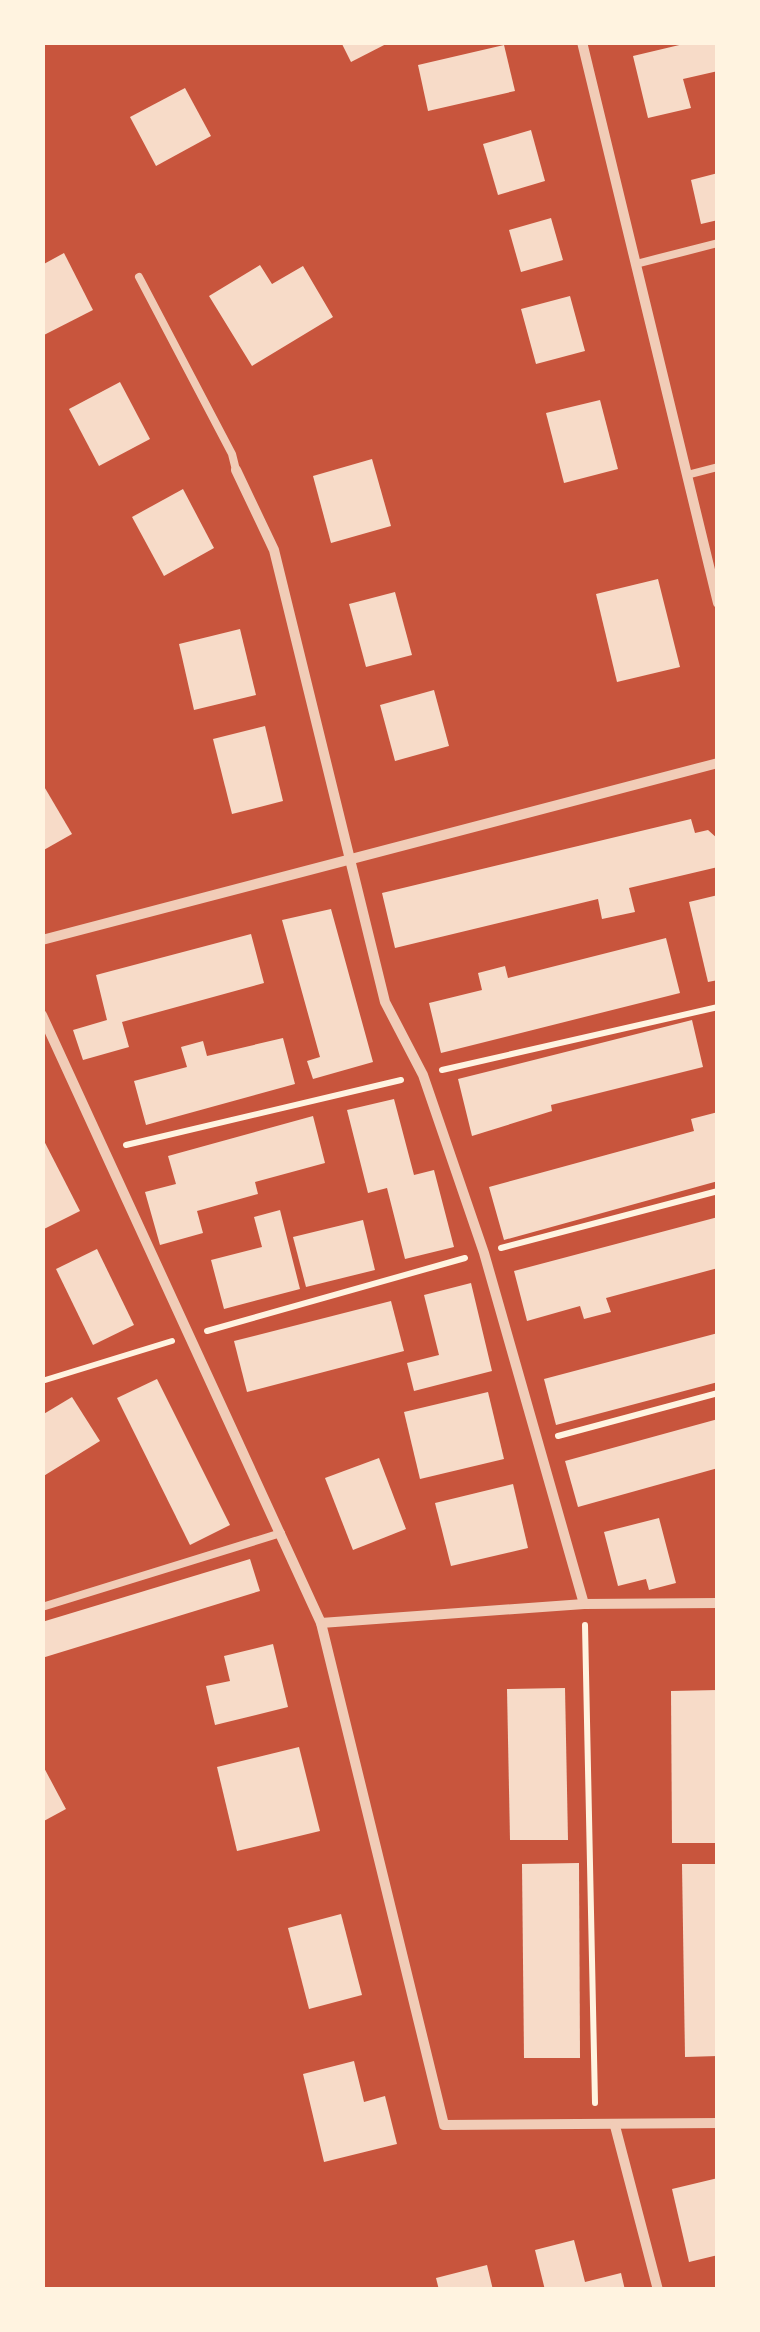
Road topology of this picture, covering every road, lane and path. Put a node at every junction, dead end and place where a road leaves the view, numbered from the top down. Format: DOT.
graph roads {
  1 [pos="582,42"];
  2 [pos="718,244"];
  3 [pos="636,264"];
  4 [pos="139,277"];
  5 [pos="718,466"];
  6 [pos="236,470"];
  7 [pos="687,475"];
  8 [pos="718,604"];
  9 [pos="718,763"];
  10 [pos="347,862"];
  11 [pos="42,940"];
  12 [pos="42,1016"];
  13 [pos="718,1191"];
  14 [pos="484,1253"];
  15 [pos="193,1335"];
  16 [pos="42,1381"];
  17 [pos="718,1393"];
  18 [pos="537,1441"];
  19 [pos="281,1533"];
  20 [pos="718,1603"];
  21 [pos="584,1604"];
  22 [pos="42,1607"];
  23 [pos="321,1622"];
  24 [pos="718,2123"];
  25 [pos="615,2126"];
  26 [pos="658,2290"];
  1 -- 3 [label="street"];
  2 -- 3 [label="lane"];
  3 -- 7 [label="street"];
  4 -- 6 [label="lane"];
  5 -- 7 [label="lane"];
  6 -- 10 [label="street"];
  7 -- 8 [label="street"];
  9 -- 10 [label="street"];
  10 -- 11 [label="street"];
  10 -- 14 [label="street"];
  12 -- 15 [label="street"];
  13 -- 14 [label="path"];
  14 -- 15 [label="path"];
  14 -- 18 [label="street"];
  15 -- 16 [label="path"];
  15 -- 19 [label="street"];
  17 -- 18 [label="path"];
  18 -- 21 [label="street"];
  19 -- 22 [label="lane"];
  19 -- 23 [label="street"];
  20 -- 21 [label="street"];
  21 -- 23 [label="street"];
  21 -- 25 [label="path"];
  23 -- 25 [label="street"];
  24 -- 25 [label="street"];
  25 -- 26 [label="street"];
}
